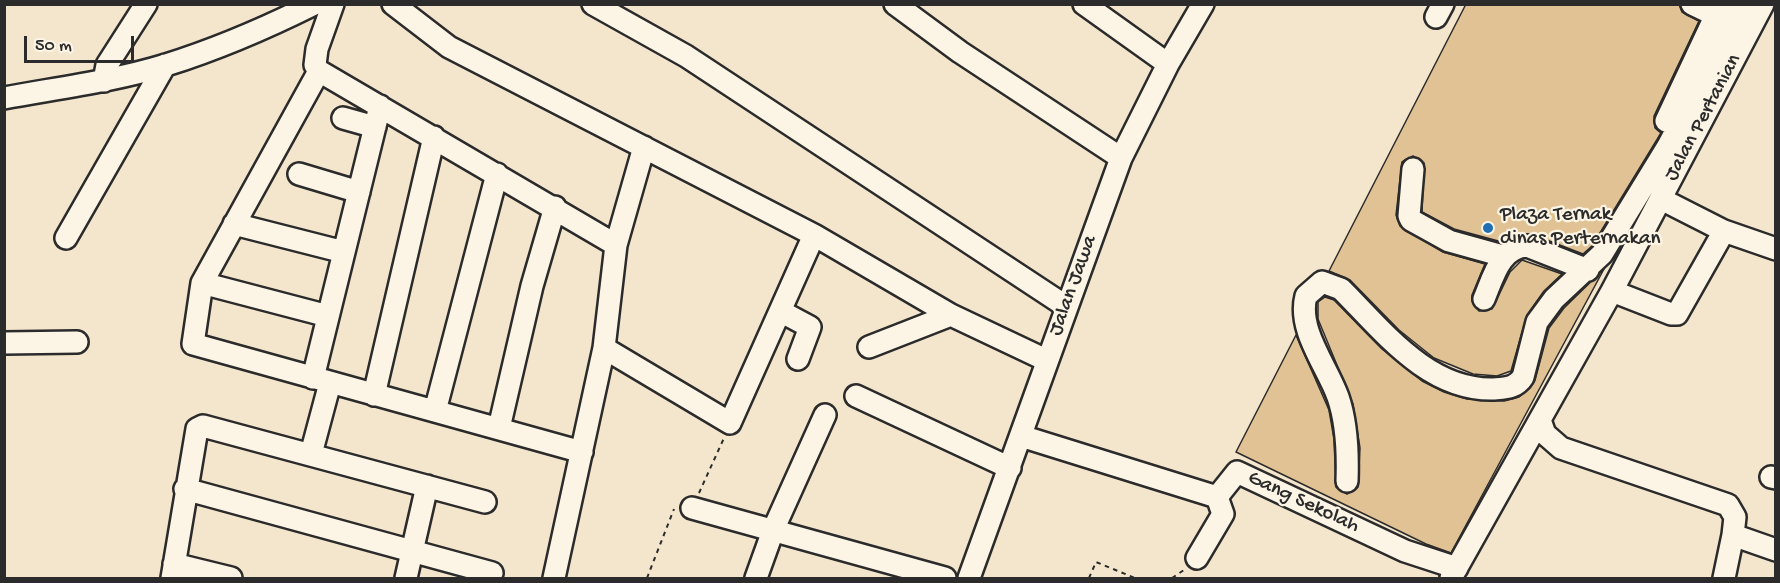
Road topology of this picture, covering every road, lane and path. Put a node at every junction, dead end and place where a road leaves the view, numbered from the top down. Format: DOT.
graph roads {
  1 [pos="146,4"];
  2 [pos="314,4"];
  3 [pos="333,4"];
  4 [pos="393,4"];
  5 [pos="593,4"];
  6 [pos="895,4"];
  7 [pos="1084,4"];
  8 [pos="1203,4"];
  9 [pos="1692,4"];
  10 [pos="1744,4"];
  11 [pos="1763,4"];
  12 [pos="1718,10"];
  13 [pos="1168,64"];
  14 [pos="165,65"];
  15 [pos="319,71"];
  16 [pos="104,81"];
  17 [pos="4,98"];
  18 [pos="380,106"];
  19 [pos="343,118"];
  20 [pos="375,127"];
  21 [pos="434,137"];
  22 [pos="1668,146"];
  23 [pos="644,147"];
  24 [pos="1120,158"];
  25 [pos="1413,169"];
  26 [pos="299,174"];
  27 [pos="497,174"];
  28 [pos="359,192"];
  29 [pos="1661,199"];
  30 [pos="555,207"];
  31 [pos="234,224"];
  32 [pos="1724,231"];
  33 [pos="814,235"];
  34 [pos="66,238"];
  35 [pos="616,244"];
  36 [pos="1776,249"];
  37 [pos="344,252"];
  38 [pos="1503,256"];
  39 [pos="1588,270"];
  40 [pos="202,283"];
  41 [pos="1612,291"];
  42 [pos="1484,299"];
  43 [pos="1067,307"];
  44 [pos="780,311"];
  45 [pos="951,315"];
  46 [pos="328,316"];
  47 [pos="77,342"];
  48 [pos="4,344"];
  49 [pos="869,347"];
  50 [pos="604,348"];
  51 [pos="798,359"];
  52 [pos="1046,360"];
  53 [pos="322,380"];
  54 [pos="374,395"];
  55 [pos="856,396"];
  56 [pos="435,411"];
  57 [pos="825,415"];
  58 [pos="1540,420"];
  59 [pos="730,423"];
  60 [pos="499,428"];
  61 [pos="1021,436"];
  62 [pos="582,452"];
  63 [pos="311,454"];
  64 [pos="1010,468"];
  65 [pos="1347,481"];
  66 [pos="428,486"];
  67 [pos="185,489"];
  68 [pos="1217,497"];
  69 [pos="485,502"];
  70 [pos="692,508"];
  71 [pos="774,528"];
  72 [pos="1733,535"];
  73 [pos="1776,550"];
  74 [pos="413,553"];
  75 [pos="1197,558"];
  76 [pos="173,571"];
  77 [pos="492,573"];
  78 [pos="1454,573"];
  79 [pos="231,579"];
  80 [pos="406,579"];
  81 [pos="554,579"];
  82 [pos="647,579"];
  83 [pos="756,579"];
  84 [pos="945,579"];
  85 [pos="969,579"];
  86 [pos="1089,579"];
  87 [pos="1135,579"];
  88 [pos="1724,579"];
  1 -- 16 [label="street"];
  2 -- 14 [label="street"];
  3 -- 15 [label="street"];
  4 -- 23 [label="street"];
  5 -- 43 [label="street"];
  6 -- 24 [label="street"];
  7 -- 13 [label="street"];
  8 -- 13 [label="street, Jalan Jawa"];
  9 -- 12 [label="street"];
  10 -- 22 [label="street"];
  11 -- 29 [label="street, Jalan Pertanian"];
  12 -- 22 [label="street"];
  13 -- 24 [label="street, Jalan Jawa"];
  14 -- 16 [label="street"];
  14 -- 34 [label="street"];
  15 -- 18 [label="street"];
  15 -- 31 [label="street"];
  16 -- 17 [label="street"];
  18 -- 20 [label="street"];
  18 -- 21 [label="street"];
  19 -- 20 [label="street"];
  20 -- 28 [label="street"];
  21 -- 27 [label="street"];
  21 -- 54 [label="street"];
  22 -- 39 [label="street"];
  23 -- 33 [label="street"];
  23 -- 35 [label="street"];
  24 -- 43 [label="street, Jalan Jawa"];
  25 -- 38 [label="street"];
  26 -- 28 [label="street"];
  27 -- 30 [label="street"];
  27 -- 56 [label="street"];
  28 -- 37 [label="street"];
  29 -- 32 [label="street"];
  29 -- 41 [label="street, Jalan Pertanian"];
  30 -- 35 [label="street"];
  30 -- 60 [label="street"];
  31 -- 37 [label="street"];
  31 -- 40 [label="street"];
  32 -- 36 [label="street"];
  32 -- 41 [label="street"];
  33 -- 44 [label="street"];
  33 -- 45 [label="street"];
  35 -- 50 [label="street"];
  37 -- 46 [label="street"];
  38 -- 39 [label="street"];
  38 -- 42 [label="street"];
  39 -- 65 [label="street"];
  40 -- 46 [label="street"];
  40 -- 53 [label="street"];
  41 -- 58 [label="street, Jalan Pertanian"];
  43 -- 52 [label="street, Jalan Jawa"];
  44 -- 51 [label="street"];
  44 -- 59 [label="street"];
  45 -- 49 [label="street"];
  45 -- 52 [label="street"];
  46 -- 53 [label="street"];
  47 -- 48 [label="street"];
  50 -- 59 [label="street"];
  50 -- 62 [label="street"];
  52 -- 61 [label="street, Jalan Jawa"];
  53 -- 54 [label="street"];
  53 -- 63 [label="street"];
  54 -- 56 [label="street"];
  55 -- 64 [label="street"];
  56 -- 60 [label="street"];
  57 -- 71 [label="street"];
  58 -- 72 [label="street"];
  58 -- 78 [label="street, Jalan Pertanian"];
  59 -- 70 [label="path"];
  60 -- 62 [label="street"];
  61 -- 64 [label="street, Jalan Jawa"];
  61 -- 68 [label="street, Gang Sekolah"];
  62 -- 81 [label="street"];
  63 -- 66 [label="street"];
  63 -- 67 [label="street"];
  64 -- 85 [label="street, Jalan Jawa"];
  66 -- 69 [label="street"];
  66 -- 74 [label="street"];
  67 -- 74 [label="street"];
  67 -- 76 [label="street"];
  68 -- 75 [label="street"];
  68 -- 78 [label="street, Gang Sekolah"];
  70 -- 71 [label="street"];
  70 -- 82 [label="path"];
  71 -- 83 [label="street"];
  71 -- 84 [label="street"];
  72 -- 73 [label="street"];
  72 -- 88 [label="street"];
  74 -- 77 [label="street"];
  74 -- 80 [label="street"];
  76 -- 79 [label="street"];
  86 -- 87 [label="path"];
}
